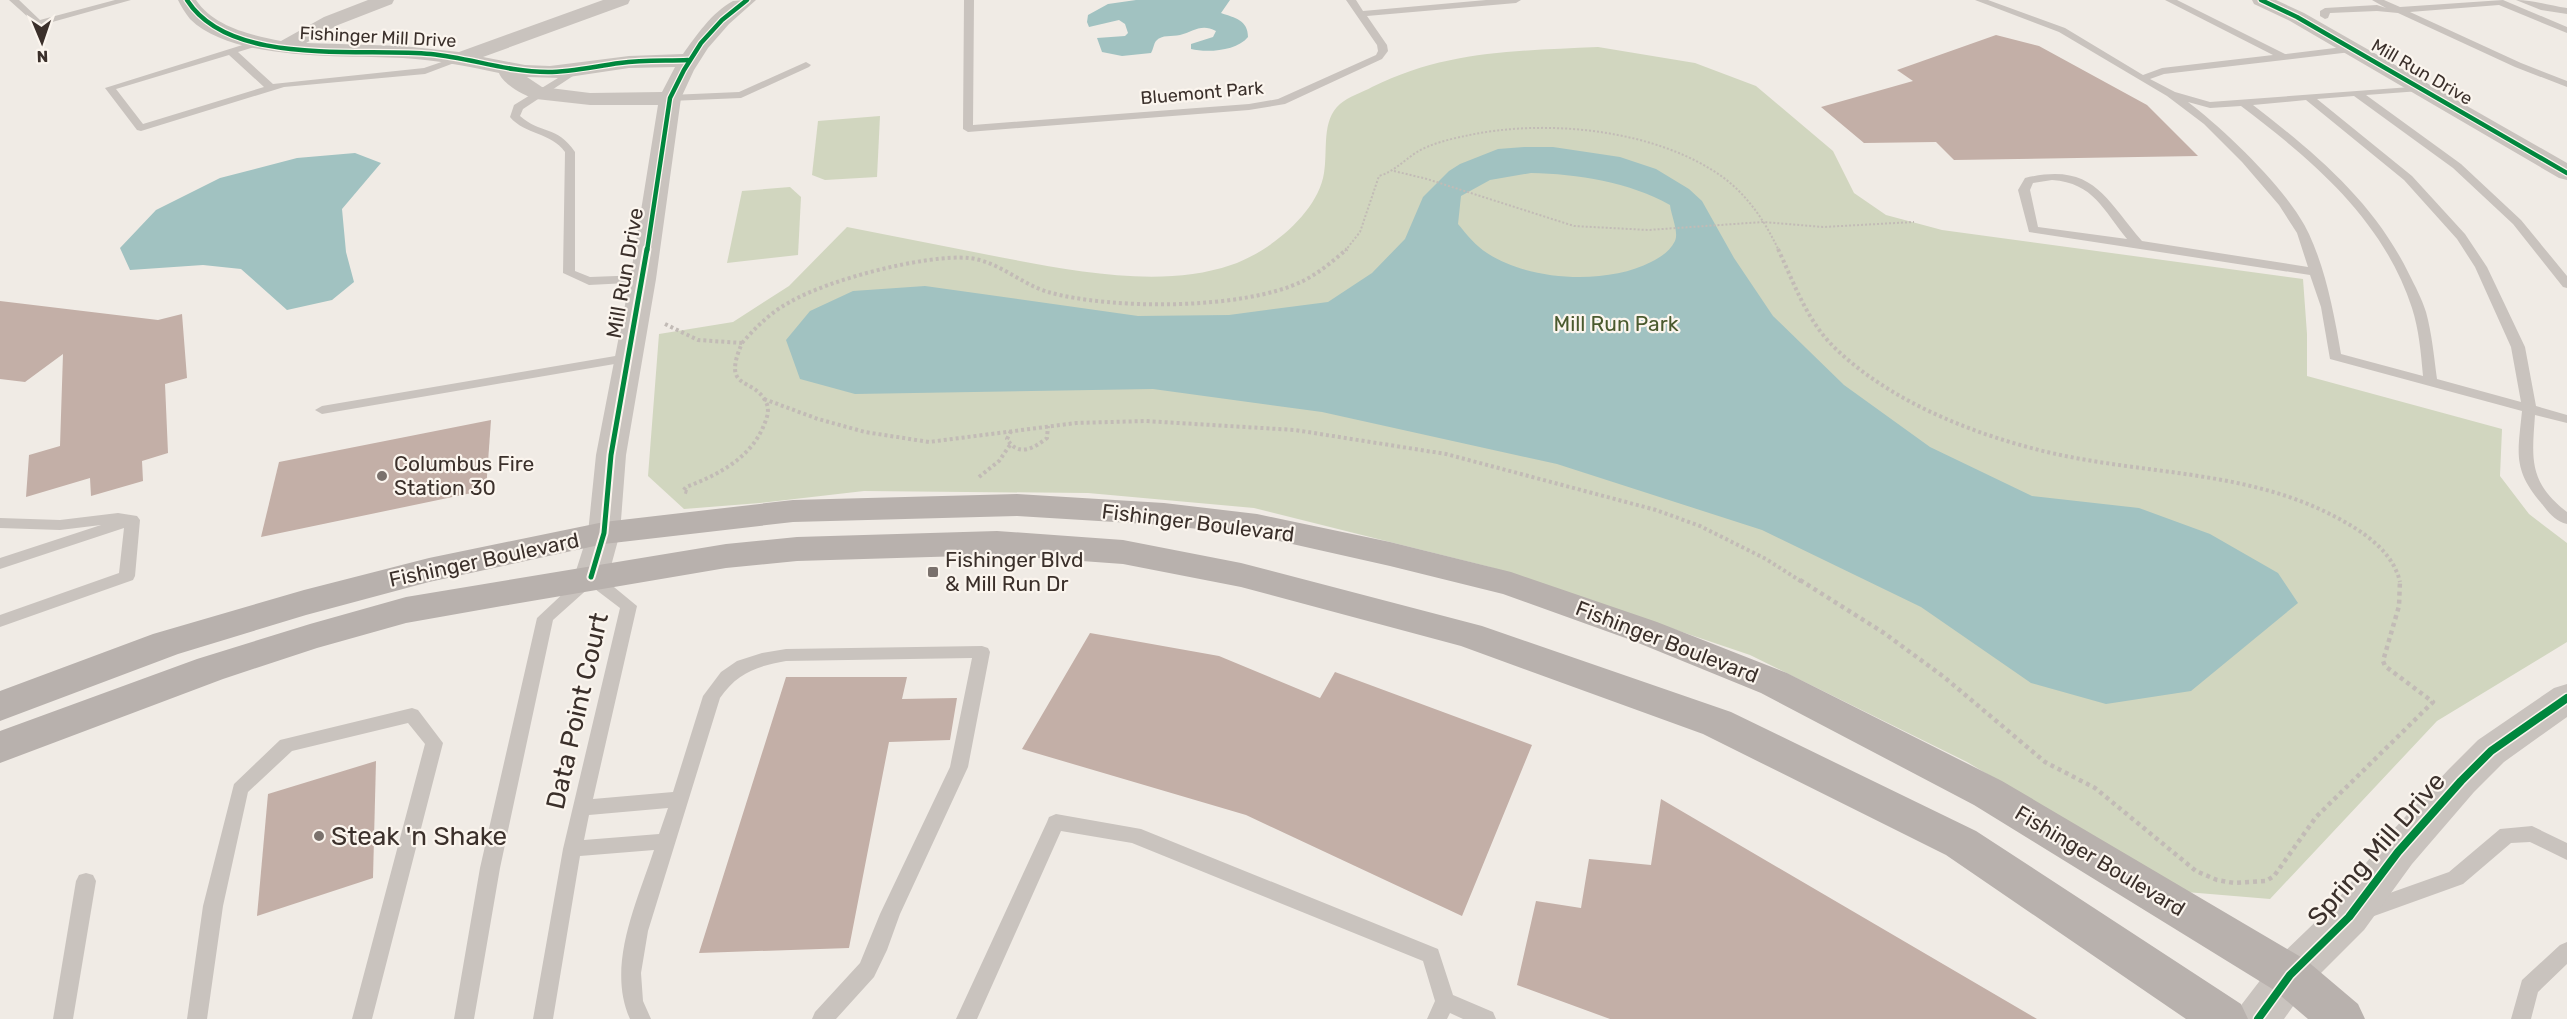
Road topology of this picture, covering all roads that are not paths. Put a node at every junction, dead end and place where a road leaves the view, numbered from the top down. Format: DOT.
graph roads {
  1 [pos="14,0"];
  2 [pos="126,0"];
  3 [pos="187,0"];
  4 [pos="385,0"];
  5 [pos="621,0"];
  6 [pos="747,0"];
  7 [pos="969,0"];
  8 [pos="1351,0"];
  9 [pos="1516,0"];
  10 [pos="1980,0"];
  11 [pos="2170,0"];
  12 [pos="2261,0"];
  13 [pos="2377,0"];
  14 [pos="2498,1"];
  15 [pos="2522,1"];
  16 [pos="2392,11"];
  17 [pos="2567,11"];
  18 [pos="1361,14"];
  19 [pos="2297,17"];
  20 [pos="2567,30"];
  21 [pos="258,42"];
  22 [pos="286,46"];
  23 [pos="2352,49"];
  24 [pos="231,51"];
  25 [pos="465,57"];
  26 [pos="2284,57"];
  27 [pos="688,60"];
  28 [pos="806,65"];
  29 [pos="500,68"];
  30 [pos="574,72"];
  31 [pos="2142,79"];
  32 [pos="2567,84"];
  33 [pos="272,88"];
  34 [pos="2420,88"];
  35 [pos="537,93"];
  36 [pos="2171,94"];
  37 [pos="2357,94"];
  38 [pos="670,98"];
  39 [pos="2309,98"];
  40 [pos="2244,103"];
  41 [pos="2567,173"];
  42 [pos="2138,244"];
  43 [pos="2316,272"];
  44 [pos="643,279"];
  45 [pos="2567,284"];
  46 [pos="627,358"];
  47 [pos="2430,382"];
  48 [pos="2529,408"];
  49 [pos="321,410"];
  50 [pos="2567,419"];
  51 [pos="2567,519"];
  52 [pos="132,520"];
  53 [pos="0,523"];
  54 [pos="604,533"];
  55 [pos="0,564"];
  56 [pos="591,577"];
  57 [pos="0,621"];
  58 [pos="2567,698"];
  59 [pos="0,706"];
  60 [pos="0,747"];
  61 [pos="680,799"];
  62 [pos="581,808"];
  63 [pos="667,841"];
  64 [pos="572,849"];
  65 [pos="2567,852"];
  66 [pos="86,882"];
  67 [pos="2349,916"];
  68 [pos="2567,951"];
  69 [pos="2290,975"];
  70 [pos="1441,1010"];
  71 [pos="63,1019"];
  72 [pos="197,1019"];
  73 [pos="362,1019"];
  74 [pos="464,1019"];
  75 [pos="543,1019"];
  76 [pos="641,1019"];
  77 [pos="822,1019"];
  78 [pos="966,1019"];
  79 [pos="1486,1019"];
  80 [pos="2224,1019"];
  81 [pos="2258,1019"];
  82 [pos="2342,1019"];
  83 [pos="2521,1019"];
  1 -- 2 [label="lane"];
  3 -- 21 [label="street, Fishinger Mill Drive"];
  4 -- 22 [label="street"];
  5 -- 25 [label="street"];
  6 -- 27 [label="street, Mill Run Drive"];
  7 -- 18 [label="lane, Bluemont Park"];
  8 -- 18 [label="lane, Bluemont Park"];
  9 -- 18 [label="lane"];
  10 -- 31 [label="lane"];
  11 -- 26 [label="lane"];
  12 -- 19 [label="street, Mill Run Drive"];
  13 -- 16 [label="lane"];
  14 -- 15 [label="lane"];
  14 -- 16 [label="lane"];
  14 -- 20 [label="lane"];
  15 -- 17 [label="lane"];
  16 -- 19 [label="lane"];
  16 -- 32 [label="lane"];
  19 -- 23 [label="street, Mill Run Drive"];
  21 -- 22 [label="street, Fishinger Mill Drive"];
  21 -- 24 [label="lane"];
  22 -- 25 [label="street, Fishinger Mill Drive"];
  23 -- 26 [label="lane"];
  23 -- 34 [label="street, Mill Run Drive"];
  24 -- 33 [label="lane"];
  24 -- 33 [label="lane"];
  25 -- 29 [label="street, Fishinger Mill Drive"];
  25 -- 33 [label="lane"];
  26 -- 31 [label="lane"];
  27 -- 30 [label="street, Fishinger Mill Drive"];
  27 -- 38 [label="street, Mill Run Drive"];
  28 -- 38 [label="lane"];
  29 -- 30 [label="street, Fishinger Mill Drive"];
  29 -- 35 [label="street, Fishinger Mill Drive"];
  30 -- 35 [label="lane"];
  31 -- 36 [label="lane"];
  34 -- 37 [label="lane"];
  34 -- 41 [label="street, Mill Run Drive"];
  35 -- 38 [label="street, Fishinger Mill Drive"];
  35 -- 44 [label="lane"];
  36 -- 40 [label="lane"];
  36 -- 43 [label="lane"];
  37 -- 39 [label="lane"];
  37 -- 45 [label="lane"];
  38 -- 44 [label="street, Mill Run Drive"];
  39 -- 40 [label="lane"];
  39 -- 48 [label="lane"];
  40 -- 47 [label="lane"];
  42 -- 42 [label="lane"];
  42 -- 43 [label="lane"];
  43 -- 47 [label="lane"];
  44 -- 46 [label="street, Mill Run Drive"];
  46 -- 49 [label="lane"];
  46 -- 54 [label="street, Mill Run Drive"];
  47 -- 48 [label="lane"];
  48 -- 50 [label="lane"];
  48 -- 51 [label="lane"];
  52 -- 53 [label="lane"];
  52 -- 55 [label="lane"];
  52 -- 57 [label="lane"];
  54 -- 56 [label="street, Mill Run Drive"];
  54 -- 59 [label="main road, Fishinger Boulevard"];
  54 -- 69 [label="main road, Fishinger Boulevard"];
  56 -- 60 [label="main road, Fishinger Boulevard"];
  56 -- 62 [label="lane, Data Point Court"];
  56 -- 74 [label="lane, Data Point Court"];
  56 -- 80 [label="main road, Fishinger Boulevard"];
  58 -- 67 [label="street, Spring Mill Drive"];
  61 -- 62 [label="lane"];
  61 -- 63 [label="lane"];
  61 -- 77 [label="lane"];
  62 -- 64 [label="lane, Data Point Court"];
  63 -- 64 [label="lane"];
  63 -- 76 [label="lane"];
  64 -- 75 [label="lane, Data Point Court"];
  65 -- 67 [label="lane"];
  66 -- 71 [label="lane"];
  67 -- 69 [label="street, Spring Mill Drive"];
  68 -- 83 [label="lane"];
  69 -- 81 [label="street, Spring Mill Drive"];
  69 -- 82 [label="main road, Fishinger Boulevard"];
  70 -- 78 [label="lane"];
  70 -- 79 [label="lane"];
  72 -- 73 [label="lane"];
}
